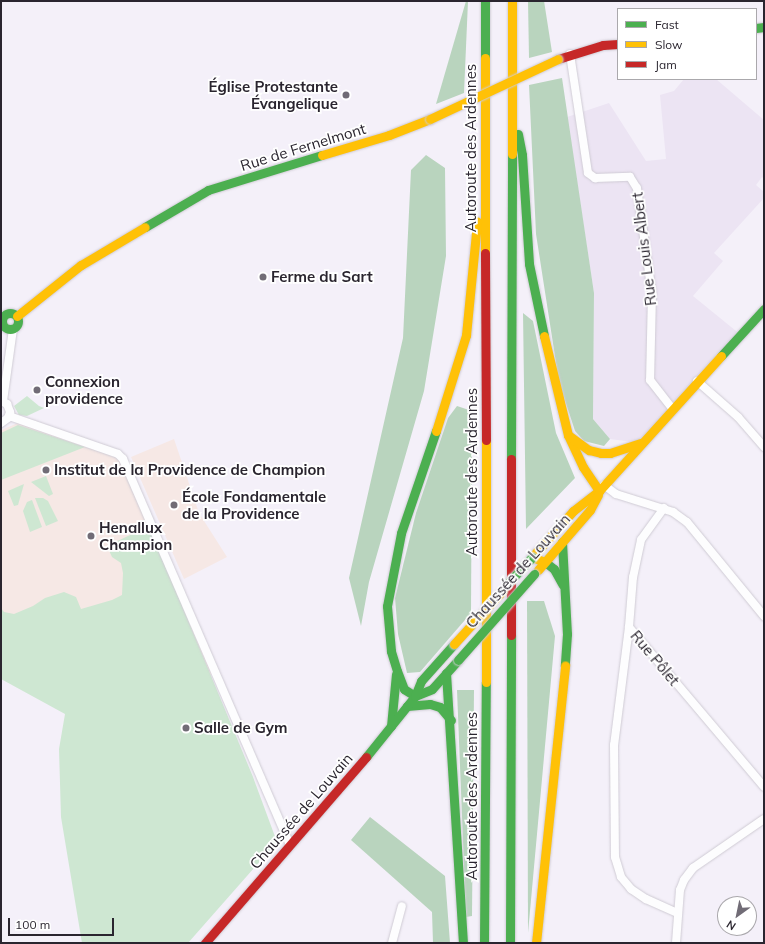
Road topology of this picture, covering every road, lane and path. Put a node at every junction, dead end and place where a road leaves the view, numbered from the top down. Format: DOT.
graph roads {
  1 [pos="485,1"];
  2 [pos="512,1"];
  3 [pos="617,44"];
  4 [pos="570,54"];
  5 [pos="511,98"];
  6 [pos="485,200"];
  7 [pos="764,309"];
  8 [pos="17,316"];
  9 [pos="2,318"];
  10 [pos="13,329"];
  11 [pos="697,381"];
  12 [pos="2,401"];
  13 [pos="672,408"];
  14 [pos="9,416"];
  15 [pos="1,423"];
  16 [pos="568,435"];
  17 [pos="640,443"];
  18 [pos="764,447"];
  19 [pos="602,488"];
  20 [pos="664,508"];
  21 [pos="562,542"];
  22 [pos="532,557"];
  23 [pos="545,562"];
  24 [pos="563,586"];
  25 [pos="764,616"];
  26 [pos="629,627"];
  27 [pos="454,644"];
  28 [pos="396,671"];
  29 [pos="446,673"];
  30 [pos="415,696"];
  31 [pos="407,706"];
  32 [pos="451,720"];
  33 [pos="391,726"];
  34 [pos="764,787"];
  35 [pos="764,820"];
  36 [pos="290,844"];
  37 [pos="402,906"];
  38 [pos="677,913"];
  39 [pos="205,943"];
  40 [pos="392,943"];
  41 [pos="463,943"];
  42 [pos="484,943"];
  43 [pos="510,943"];
  44 [pos="536,943"];
  45 [pos="676,943"];
  1 -- 6 [label="main road, Autoroute des Ardennes"];
  2 -- 5 [label="main road"];
  3 -- 4 [label="main road, Rue de Fernelmont"];
  4 -- 8 [label="main road, Rue de Fernelmont, bridge"];
  4 -- 13 [label="street, Rue Louis Albert"];
  5 -- 16 [label="main road"];
  5 -- 43 [label="main road"];
  6 -- 28 [label="main road"];
  6 -- 42 [label="main road, Autoroute des Ardennes"];
  7 -- 11 [label="main road, Chaussée de Louvain"];
  8 -- 9 [label="main road, Rue de Fernelmont"];
  8 -- 10 [label="main road"];
  9 -- 10 [label="main road, Rue de Fernelmont"];
  10 -- 12 [label="street"];
  11 -- 13 [label="main road, Chaussée de Louvain"];
  11 -- 18 [label="street"];
  12 -- 14 [label="street"];
  13 -- 17 [label="main road, Chaussée de Louvain"];
  14 -- 15 [label="street"];
  14 -- 36 [label="street"];
  16 -- 17 [label="main road"];
  16 -- 19 [label="main road"];
  17 -- 19 [label="main road, Chaussée de Louvain"];
  19 -- 20 [label="street"];
  19 -- 21 [label="main road, Chaussée de Louvain"];
  19 -- 22 [label="main road, Chaussée de Louvain"];
  20 -- 25 [label="street"];
  20 -- 26 [label="street, Rue Pôlet"];
  21 -- 23 [label="main road, Chaussée de Louvain"];
  21 -- 24 [label="main road"];
  22 -- 23 [label="main road"];
  22 -- 27 [label="main road, Chaussée de Louvain, bridge"];
  23 -- 24 [label="main road"];
  23 -- 29 [label="main road, Chaussée de Louvain, bridge"];
  24 -- 44 [label="main road"];
  26 -- 34 [label="street, Rue Pôlet"];
  26 -- 38 [label="street"];
  27 -- 29 [label="main road"];
  27 -- 30 [label="main road, Chaussée de Louvain"];
  28 -- 30 [label="main road"];
  28 -- 33 [label="main road"];
  29 -- 30 [label="main road, Chaussée de Louvain"];
  29 -- 32 [label="main road"];
  30 -- 31 [label="main road, Chaussée de Louvain"];
  31 -- 32 [label="main road"];
  31 -- 33 [label="main road, Chaussée de Louvain"];
  32 -- 41 [label="main road"];
  33 -- 36 [label="main road, Chaussée de Louvain"];
  35 -- 38 [label="street"];
  36 -- 39 [label="main road, Chaussée de Louvain"];
  37 -- 40 [label="street"];
  38 -- 45 [label="street"];
}
